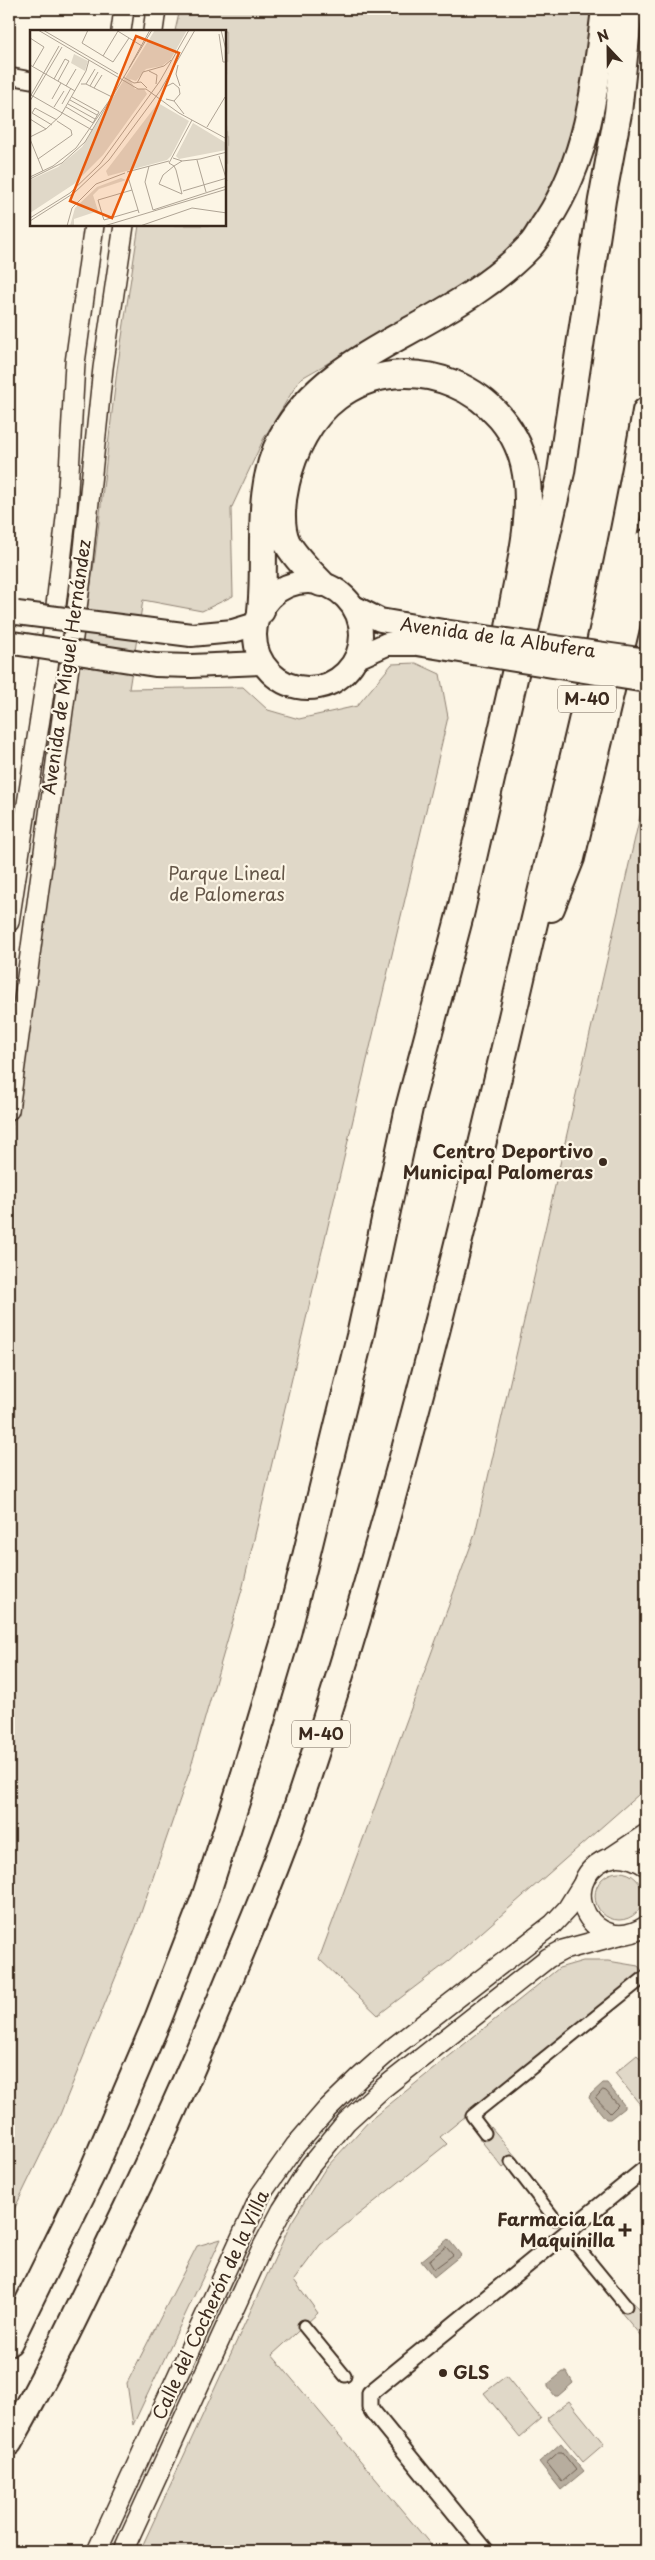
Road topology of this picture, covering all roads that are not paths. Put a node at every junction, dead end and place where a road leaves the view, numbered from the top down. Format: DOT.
graph roads {
  1 [pos="124,9"];
  2 [pos="156,9"];
  3 [pos="605,9"];
  4 [pos="629,9"];
  5 [pos="121,30"];
  6 [pos="153,30"];
  7 [pos="9,76"];
  8 [pos="30,80"];
  9 [pos="94,226"];
  10 [pos="124,226"];
  11 [pos="646,411"];
  12 [pos="646,543"];
  13 [pos="321,583"];
  14 [pos="354,607"];
  15 [pos="13,612"];
  16 [pos="258,618"];
  17 [pos="11,642"];
  18 [pos="358,657"];
  19 [pos="646,660"];
  20 [pos="261,663"];
  21 [pos="646,681"];
  22 [pos="460,915"];
  23 [pos="9,922"];
  24 [pos="519,986"];
  25 [pos="9,1110"];
  26 [pos="646,1834"];
  27 [pos="610,1858"];
  28 [pos="646,1866"];
  29 [pos="582,1885"];
  30 [pos="646,1926"];
  31 [pos="620,1935"];
  32 [pos="646,1976"];
  33 [pos="485,2133"];
  34 [pos="510,2162"];
  35 [pos="646,2168"];
  36 [pos="555,2219"];
  37 [pos="577,2246"];
  38 [pos="626,2306"];
  39 [pos="304,2326"];
  40 [pos="9,2342"];
  41 [pos="345,2376"];
  42 [pos="9,2442"];
  43 [pos="97,2551"];
  44 [pos="123,2551"];
  45 [pos="486,2551"];
  1 -- 5 [label="street"];
  2 -- 6 [label="street"];
  3 -- 16 [label="highway"];
  4 -- 22 [label="highway"];
  7 -- 8 [label="street"];
  9 -- 23 [label="street, Avenida de Miguel Hernández"];
  10 -- 25 [label="street, Avenida de Miguel Hernández"];
  11 -- 24 [label="highway, M-40"];
  12 -- 24 [label="highway"];
  13 -- 14 [label="main road"];
  13 -- 16 [label="main road"];
  13 -- 22 [label="highway"];
  14 -- 18 [label="main road"];
  14 -- 19 [label="main road, Avenida de la Albufera, bridge"];
  15 -- 16 [label="main road, bridge"];
  16 -- 20 [label="main road"];
  17 -- 20 [label="main road, bridge"];
  18 -- 20 [label="main road"];
  18 -- 21 [label="main road, Avenida de la Albufera, bridge"];
  22 -- 40 [label="highway"];
  24 -- 42 [label="highway, M-40"];
  26 -- 27 [label="street"];
  27 -- 28 [label="street"];
  27 -- 29 [label="street, Calle del Cocherón de la Villa"];
  29 -- 31 [label="street"];
  29 -- 43 [label="street, Calle del Cocherón de la Villa"];
  30 -- 31 [label="street, Calle del Cocherón de la Villa"];
  31 -- 44 [label="street, Calle del Cocherón de la Villa"];
  32 -- 33 [label="street"];
  34 -- 36 [label="street"];
  35 -- 45 [label="street"];
  37 -- 38 [label="street"];
  39 -- 41 [label="street"];
}
